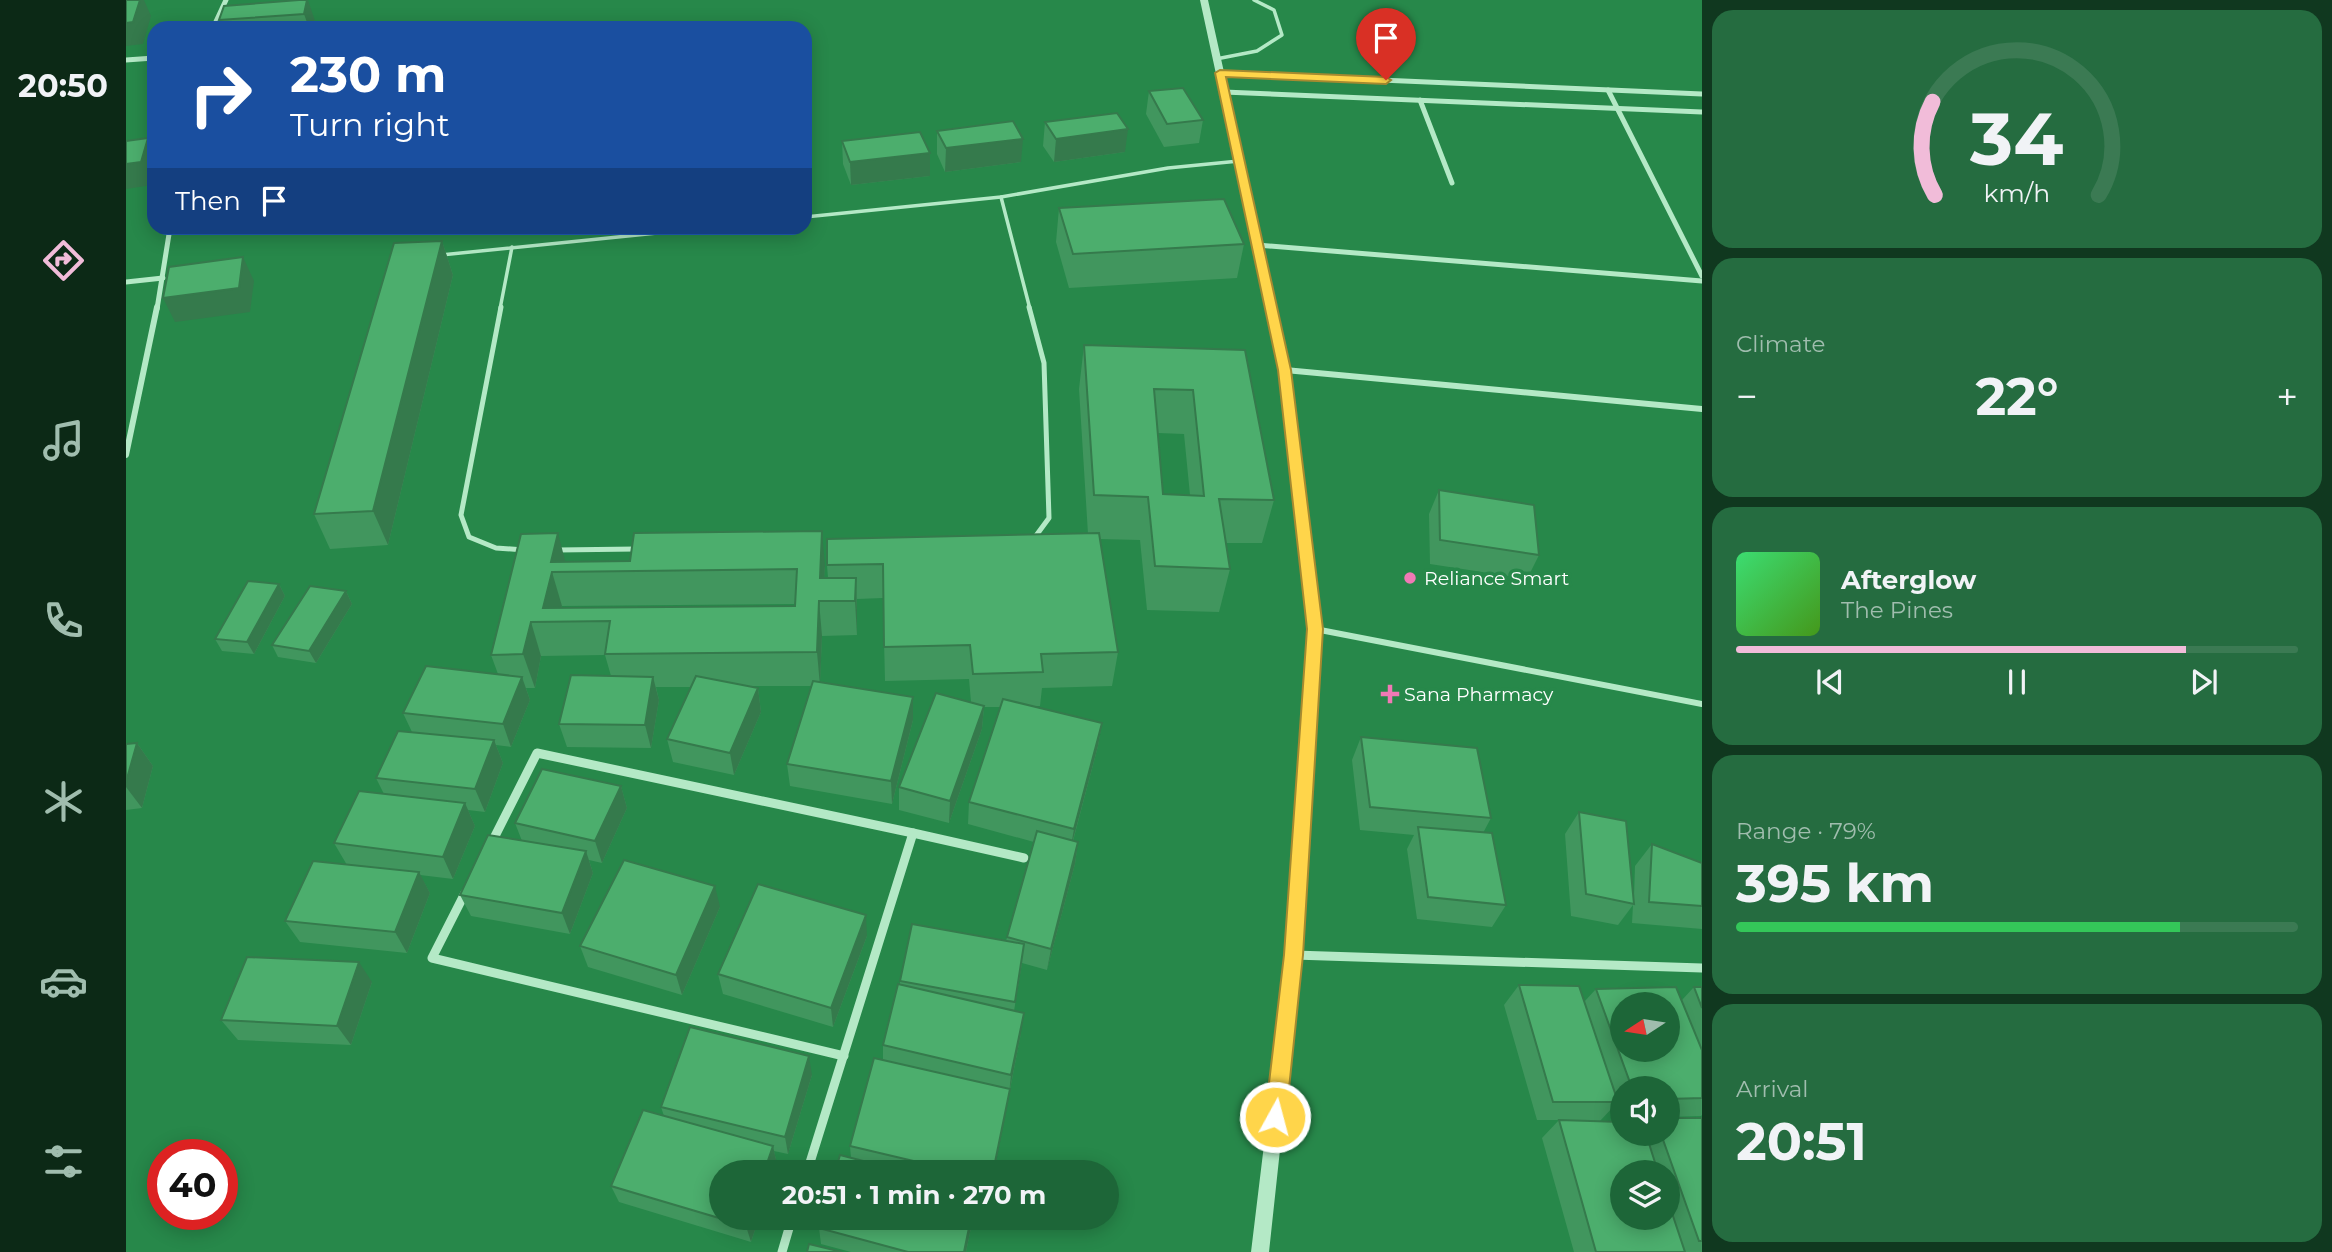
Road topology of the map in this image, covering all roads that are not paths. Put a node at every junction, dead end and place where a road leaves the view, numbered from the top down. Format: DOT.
graph roads {
  1 [pos="226,0"];
  2 [pos="1204,0"];
  3 [pos="1254,0"];
  4 [pos="216,21"];
  5 [pos="147,58"];
  6 [pos="1216,59"];
  7 [pos="126,60"];
  8 [pos="1220,73"];
  9 [pos="1608,90"];
  10 [pos="1224,92"];
  11 [pos="1702,94"];
  12 [pos="1420,100"];
  13 [pos="1616,108"];
  14 [pos="1702,112"];
  15 [pos="1239,161"];
  16 [pos="1452,183"];
  17 [pos="1000,197"];
  18 [pos="812,216"];
  19 [pos="169,235"];
  20 [pos="635,235"];
  21 [pos="1257,245"];
  22 [pos="512,247"];
  23 [pos="434,255"];
  24 [pos="163,278"];
  25 [pos="1702,279"];
  26 [pos="126,282"];
  27 [pos="1284,370"];
  28 [pos="1702,409"];
  29 [pos="128,435"];
  30 [pos="126,455"];
  31 [pos="1032,539"];
  32 [pos="650,549"];
  33 [pos="527,550"];
  34 [pos="554,550"];
  35 [pos="1315,629"];
  36 [pos="1702,704"];
  37 [pos="913,833"];
  38 [pos="488,850"];
  39 [pos="1024,858"];
  40 [pos="469,886"];
  41 [pos="1294,955"];
  42 [pos="1702,968"];
  43 [pos="844,1056"];
  44 [pos="811,1160"];
  45 [pos="788,1230"];
  46 [pos="782,1252"];
  47 [pos="1260,1252"];
  1 -- 4 [label="street"];
  2 -- 6 [label="street"];
  3 -- 6 [label="lane"];
  5 -- 7 [label="street"];
  6 -- 8 [label="street"];
  8 -- 9 [label="street"];
  8 -- 10 [label="street"];
  9 -- 11 [label="street"];
  9 -- 13 [label="street"];
  10 -- 12 [label="street"];
  10 -- 15 [label="street"];
  12 -- 13 [label="street"];
  12 -- 16 [label="street"];
  13 -- 14 [label="street"];
  13 -- 25 [label="street"];
  15 -- 17 [label="lane"];
  15 -- 21 [label="street"];
  17 -- 18 [label="lane"];
  17 -- 31 [label="lane"];
  19 -- 24 [label="street"];
  20 -- 22 [label="lane"];
  21 -- 25 [label="street"];
  21 -- 27 [label="street"];
  22 -- 23 [label="lane"];
  22 -- 33 [label="lane"];
  24 -- 26 [label="street"];
  24 -- 29 [label="street"];
  27 -- 28 [label="street"];
  27 -- 35 [label="street"];
  29 -- 30 [label="street"];
  32 -- 34 [label="lane"];
  35 -- 36 [label="street"];
  35 -- 41 [label="street"];
  37 -- 38 [label="street"];
  37 -- 39 [label="street"];
  37 -- 43 [label="street"];
  40 -- 43 [label="street"];
  41 -- 42 [label="street"];
  41 -- 47 [label="street"];
  43 -- 44 [label="street"];
  45 -- 46 [label="street"];
}
